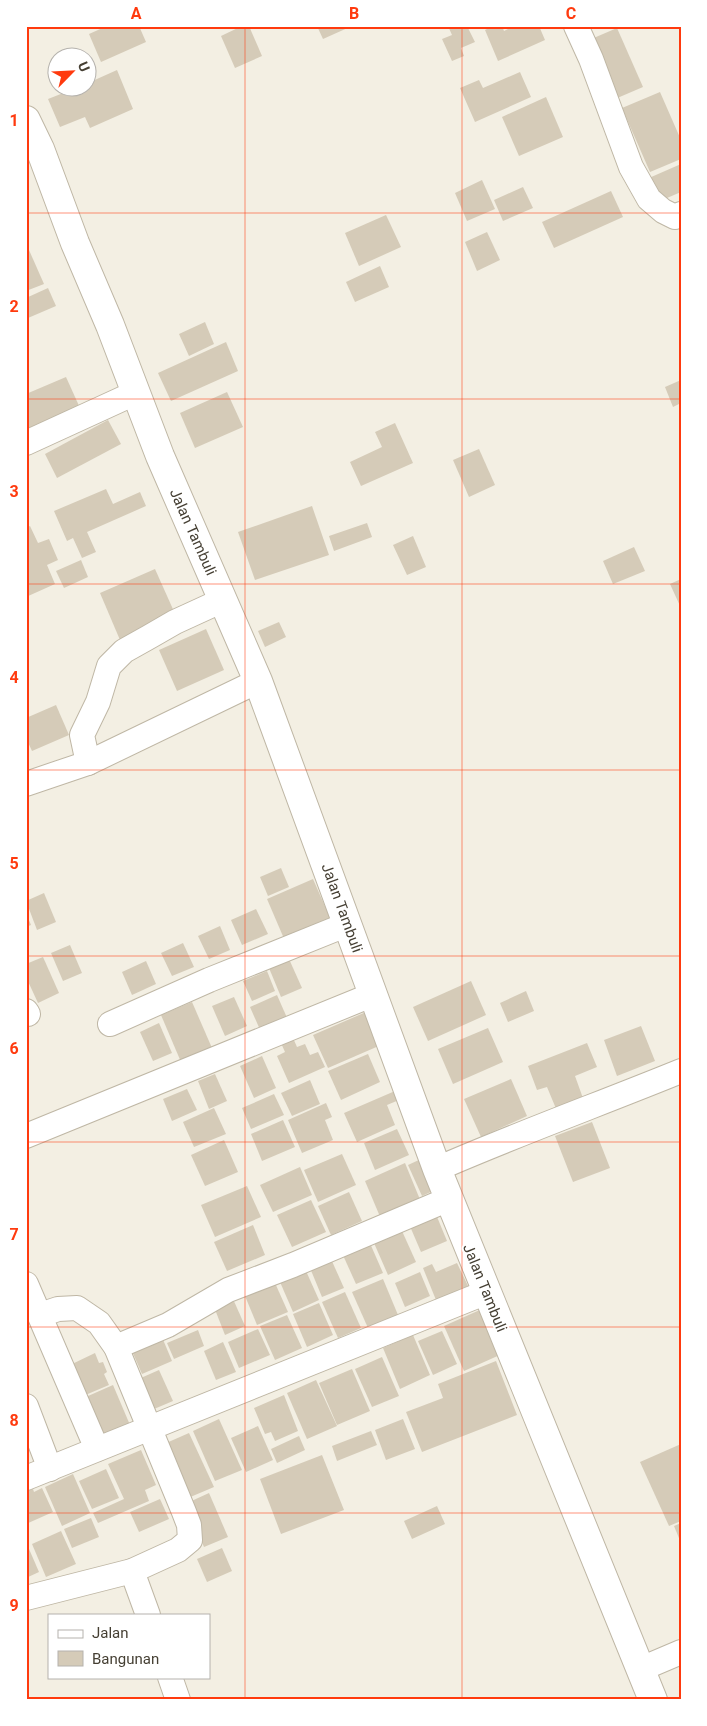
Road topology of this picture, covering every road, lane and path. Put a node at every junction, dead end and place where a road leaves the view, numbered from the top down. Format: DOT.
graph roads {
  1 [pos="576,26"];
  2 [pos="26,120"];
  3 [pos="679,221"];
  4 [pos="134,393"];
  5 [pos="26,443"];
  6 [pos="223,600"];
  7 [pos="258,681"];
  8 [pos="88,763"];
  9 [pos="26,784"];
  10 [pos="348,924"];
  11 [pos="374,994"];
  12 [pos="110,1024"];
  13 [pos="681,1071"];
  14 [pos="26,1136"];
  15 [pos="437,1169"];
  16 [pos="449,1198"];
  17 [pos="26,1284"];
  18 [pos="487,1292"];
  19 [pos="40,1315"];
  20 [pos="116,1347"];
  21 [pos="26,1406"];
  22 [pos="150,1428"];
  23 [pos="97,1449"];
  24 [pos="50,1468"];
  25 [pos="26,1478"];
  26 [pos="132,1571"];
  27 [pos="26,1598"];
  28 [pos="148,1614"];
  29 [pos="681,1652"];
  30 [pos="642,1669"];
  31 [pos="170,1678"];
  32 [pos="178,1700"];
  33 [pos="652,1700"];
  1 -- 3 [label="street"];
  2 -- 4 [label="street, Jalan Tambuli"];
  4 -- 5 [label="street"];
  4 -- 6 [label="street, Jalan Tambuli"];
  6 -- 7 [label="street, Jalan Tambuli"];
  6 -- 8 [label="street"];
  7 -- 8 [label="street"];
  7 -- 10 [label="street, Jalan Tambuli"];
  8 -- 9 [label="street"];
  10 -- 11 [label="street, Jalan Tambuli"];
  10 -- 12 [label="street"];
  11 -- 14 [label="street"];
  11 -- 15 [label="street, Jalan Tambuli"];
  13 -- 15 [label="street"];
  15 -- 16 [label="street, Jalan Tambuli"];
  16 -- 18 [label="street, Jalan Tambuli"];
  16 -- 20 [label="street"];
  17 -- 19 [label="street"];
  18 -- 22 [label="street"];
  18 -- 30 [label="street, Jalan Tambuli"];
  19 -- 20 [label="street"];
  19 -- 23 [label="street"];
  20 -- 22 [label="street"];
  21 -- 24 [label="street"];
  22 -- 23 [label="street"];
  22 -- 26 [label="street"];
  23 -- 24 [label="street"];
  24 -- 25 [label="street"];
  26 -- 27 [label="street"];
  26 -- 28 [label="street"];
  29 -- 30 [label="street"];
  30 -- 33 [label="street, Jalan Tambuli"];
  31 -- 32 [label="street"];
}
